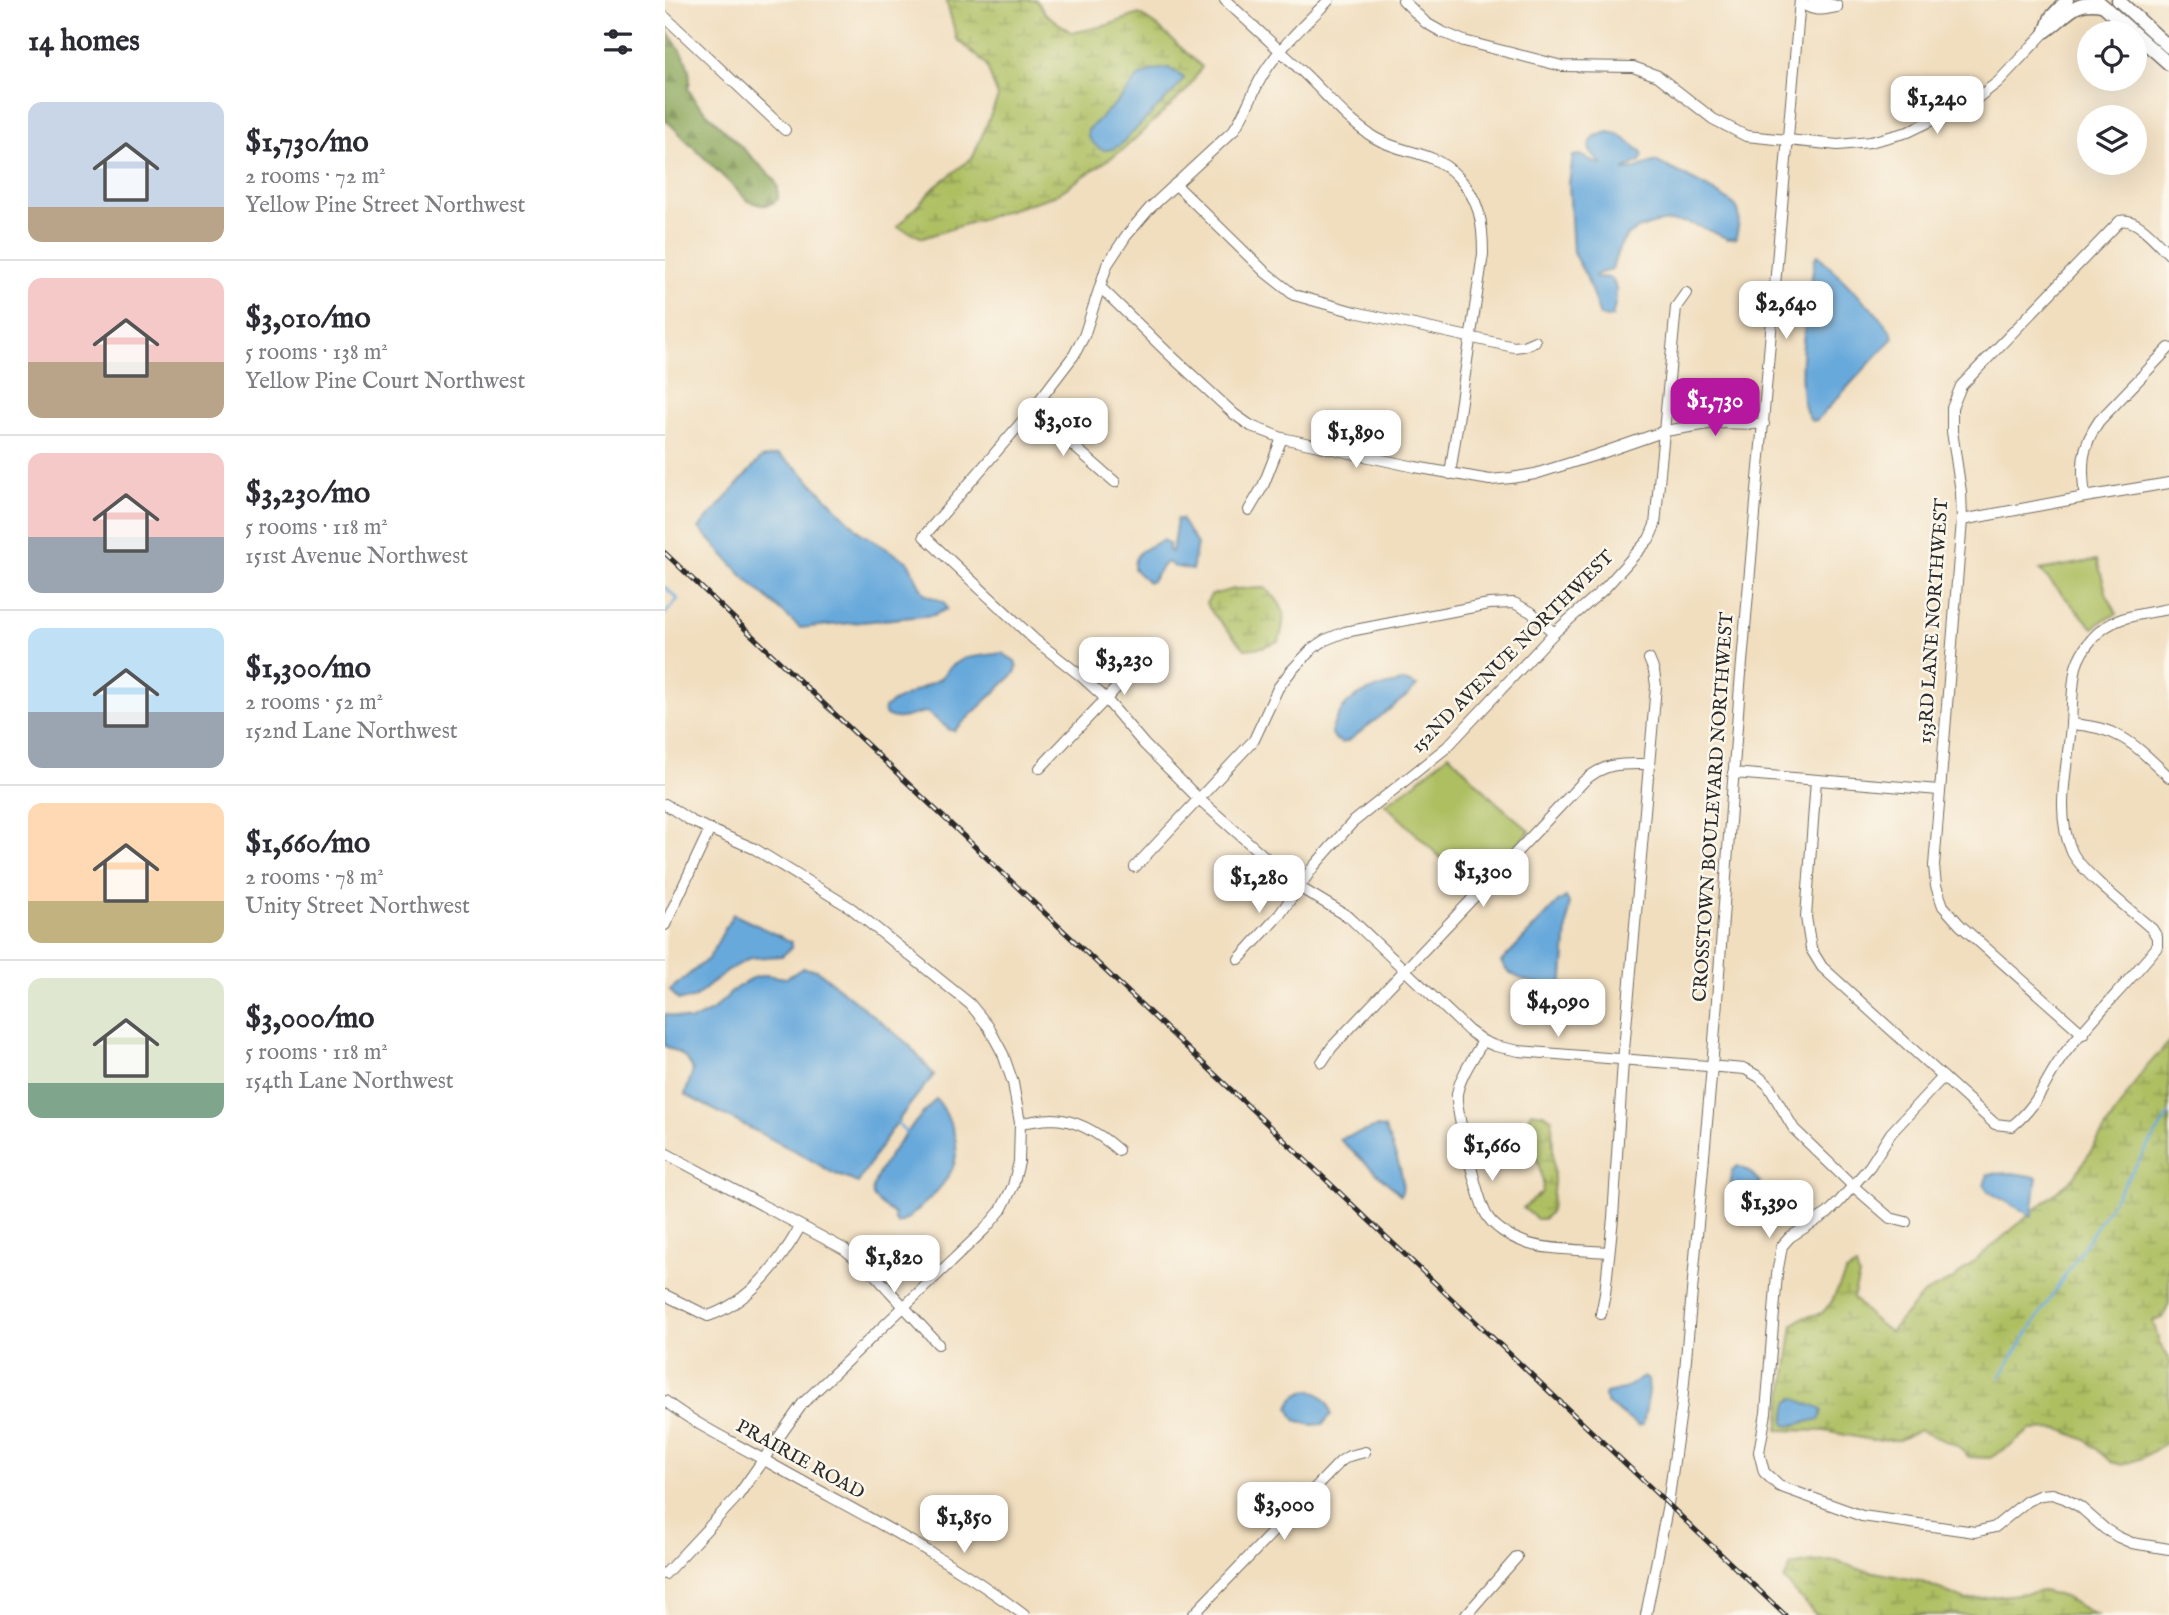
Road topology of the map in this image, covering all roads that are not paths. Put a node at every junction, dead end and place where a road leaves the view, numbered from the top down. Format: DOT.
graph roads {
  1 [pos="1226,0"];
  2 [pos="1329,0"];
  3 [pos="1403,0"];
  4 [pos="1800,0"];
  5 [pos="1813,0"];
  6 [pos="2067,0"];
  7 [pos="2118,0"];
  8 [pos="2123,0"];
  9 [pos="2103,2"];
  10 [pos="2135,16"];
  11 [pos="665,17"];
  12 [pos="2122,21"];
  13 [pos="2046,31"];
  14 [pos="2147,45"];
  15 [pos="2169,47"];
  16 [pos="1280,51"];
  17 [pos="2169,64"];
  18 [pos="785,130"];
  19 [pos="1788,141"];
  20 [pos="1175,184"];
  21 [pos="2169,254"];
  22 [pos="1101,288"];
  23 [pos="1686,293"];
  24 [pos="1470,337"];
  25 [pos="1535,341"];
  26 [pos="2169,348"];
  27 [pos="1031,410"];
  28 [pos="1764,424"];
  29 [pos="1665,431"];
  30 [pos="1282,438"];
  31 [pos="1450,474"];
  32 [pos="1115,482"];
  33 [pos="2169,483"];
  34 [pos="2085,497"];
  35 [pos="1249,510"];
  36 [pos="1962,520"];
  37 [pos="2169,609"];
  38 [pos="1554,633"];
  39 [pos="1649,659"];
  40 [pos="1140,663"];
  41 [pos="1105,698"];
  42 [pos="2071,724"];
  43 [pos="1649,764"];
  44 [pos="1040,768"];
  45 [pos="1733,773"];
  46 [pos="2169,777"];
  47 [pos="1816,780"];
  48 [pos="1939,790"];
  49 [pos="1199,799"];
  50 [pos="665,804"];
  51 [pos="710,829"];
  52 [pos="1135,867"];
  53 [pos="1299,887"];
  54 [pos="665,925"];
  55 [pos="1239,959"];
  56 [pos="1404,971"];
  57 [pos="2083,1034"];
  58 [pos="1483,1041"];
  59 [pos="1623,1061"];
  60 [pos="1322,1062"];
  61 [pos="1711,1066"];
  62 [pos="1943,1077"];
  63 [pos="1020,1123"];
  64 [pos="1118,1150"];
  65 [pos="665,1153"];
  66 [pos="1853,1186"];
  67 [pos="1906,1222"];
  68 [pos="800,1227"];
  69 [pos="1609,1252"];
  70 [pos="665,1295"];
  71 [pos="903,1307"];
  72 [pos="1601,1314"];
  73 [pos="938,1344"];
  74 [pos="665,1402"];
  75 [pos="1365,1452"];
  76 [pos="764,1460"];
  77 [pos="2169,1549"];
  78 [pos="1517,1557"];
  79 [pos="665,1574"];
  80 [pos="1024,1615"];
  81 [pos="1193,1615"];
  82 [pos="1466,1615"];
  83 [pos="1646,1615"];
  1 -- 16 [label="street"];
  2 -- 16 [label="street"];
  3 -- 19 [label="street"];
  4 -- 5 [label="street"];
  4 -- 19 [label="street, CROSSTOWN BOULEVARD NORTHWEST"];
  6 -- 13 [label="main road"];
  7 -- 10 [label="main road"];
  8 -- 10 [label="main road"];
  9 -- 10 [label="main road"];
  9 -- 12 [label="main road"];
  9 -- 13 [label="main road"];
  10 -- 15 [label="main road"];
  11 -- 18 [label="street"];
  13 -- 19 [label="street"];
  14 -- 17 [label="main road"];
  16 -- 20 [label="street"];
  16 -- 24 [label="street"];
  19 -- 28 [label="street, CROSSTOWN BOULEVARD NORTHWEST"];
  20 -- 22 [label="street"];
  20 -- 24 [label="street"];
  21 -- 36 [label="street, 153RD LANE NORTHWEST"];
  22 -- 27 [label="street"];
  22 -- 30 [label="street"];
  23 -- 29 [label="street, 152ND AVENUE NORTHWEST"];
  24 -- 25 [label="street"];
  24 -- 31 [label="street"];
  26 -- 34 [label="street"];
  27 -- 32 [label="street"];
  27 -- 41 [label="street"];
  28 -- 29 [label="street"];
  28 -- 45 [label="street, CROSSTOWN BOULEVARD NORTHWEST"];
  29 -- 31 [label="street"];
  29 -- 38 [label="street, 152ND AVENUE NORTHWEST"];
  30 -- 31 [label="street"];
  30 -- 35 [label="street"];
  33 -- 34 [label="street"];
  34 -- 36 [label="street"];
  36 -- 48 [label="street, 153RD LANE NORTHWEST"];
  37 -- 42 [label="street"];
  38 -- 49 [label="street"];
  38 -- 53 [label="street, 152ND AVENUE NORTHWEST"];
  39 -- 43 [label="street"];
  40 -- 41 [label="street"];
  41 -- 44 [label="street"];
  41 -- 49 [label="street"];
  42 -- 46 [label="street"];
  42 -- 57 [label="street"];
  43 -- 56 [label="street"];
  43 -- 59 [label="street"];
  45 -- 47 [label="street"];
  45 -- 61 [label="street, CROSSTOWN BOULEVARD NORTHWEST"];
  47 -- 48 [label="street"];
  47 -- 62 [label="street"];
  48 -- 57 [label="street, 153RD LANE NORTHWEST"];
  49 -- 52 [label="street"];
  49 -- 53 [label="street"];
  50 -- 51 [label="street"];
  51 -- 54 [label="street"];
  51 -- 63 [label="street"];
  53 -- 55 [label="street, 152ND AVENUE NORTHWEST"];
  53 -- 56 [label="street"];
  56 -- 58 [label="street"];
  56 -- 60 [label="street"];
  57 -- 62 [label="street"];
  58 -- 59 [label="street"];
  58 -- 69 [label="street"];
  59 -- 61 [label="street"];
  59 -- 69 [label="street"];
  61 -- 66 [label="street"];
  61 -- 83 [label="street, CROSSTOWN BOULEVARD NORTHWEST"];
  62 -- 66 [label="street"];
  63 -- 64 [label="street"];
  63 -- 71 [label="street"];
  65 -- 68 [label="street"];
  66 -- 67 [label="street"];
  66 -- 77 [label="street"];
  68 -- 70 [label="street"];
  68 -- 71 [label="street"];
  69 -- 72 [label="street"];
  71 -- 73 [label="street"];
  71 -- 76 [label="street"];
  74 -- 76 [label="street, PRAIRIE ROAD"];
  75 -- 81 [label="street"];
  76 -- 79 [label="street"];
  76 -- 80 [label="street, PRAIRIE ROAD"];
  78 -- 82 [label="street"];
}
